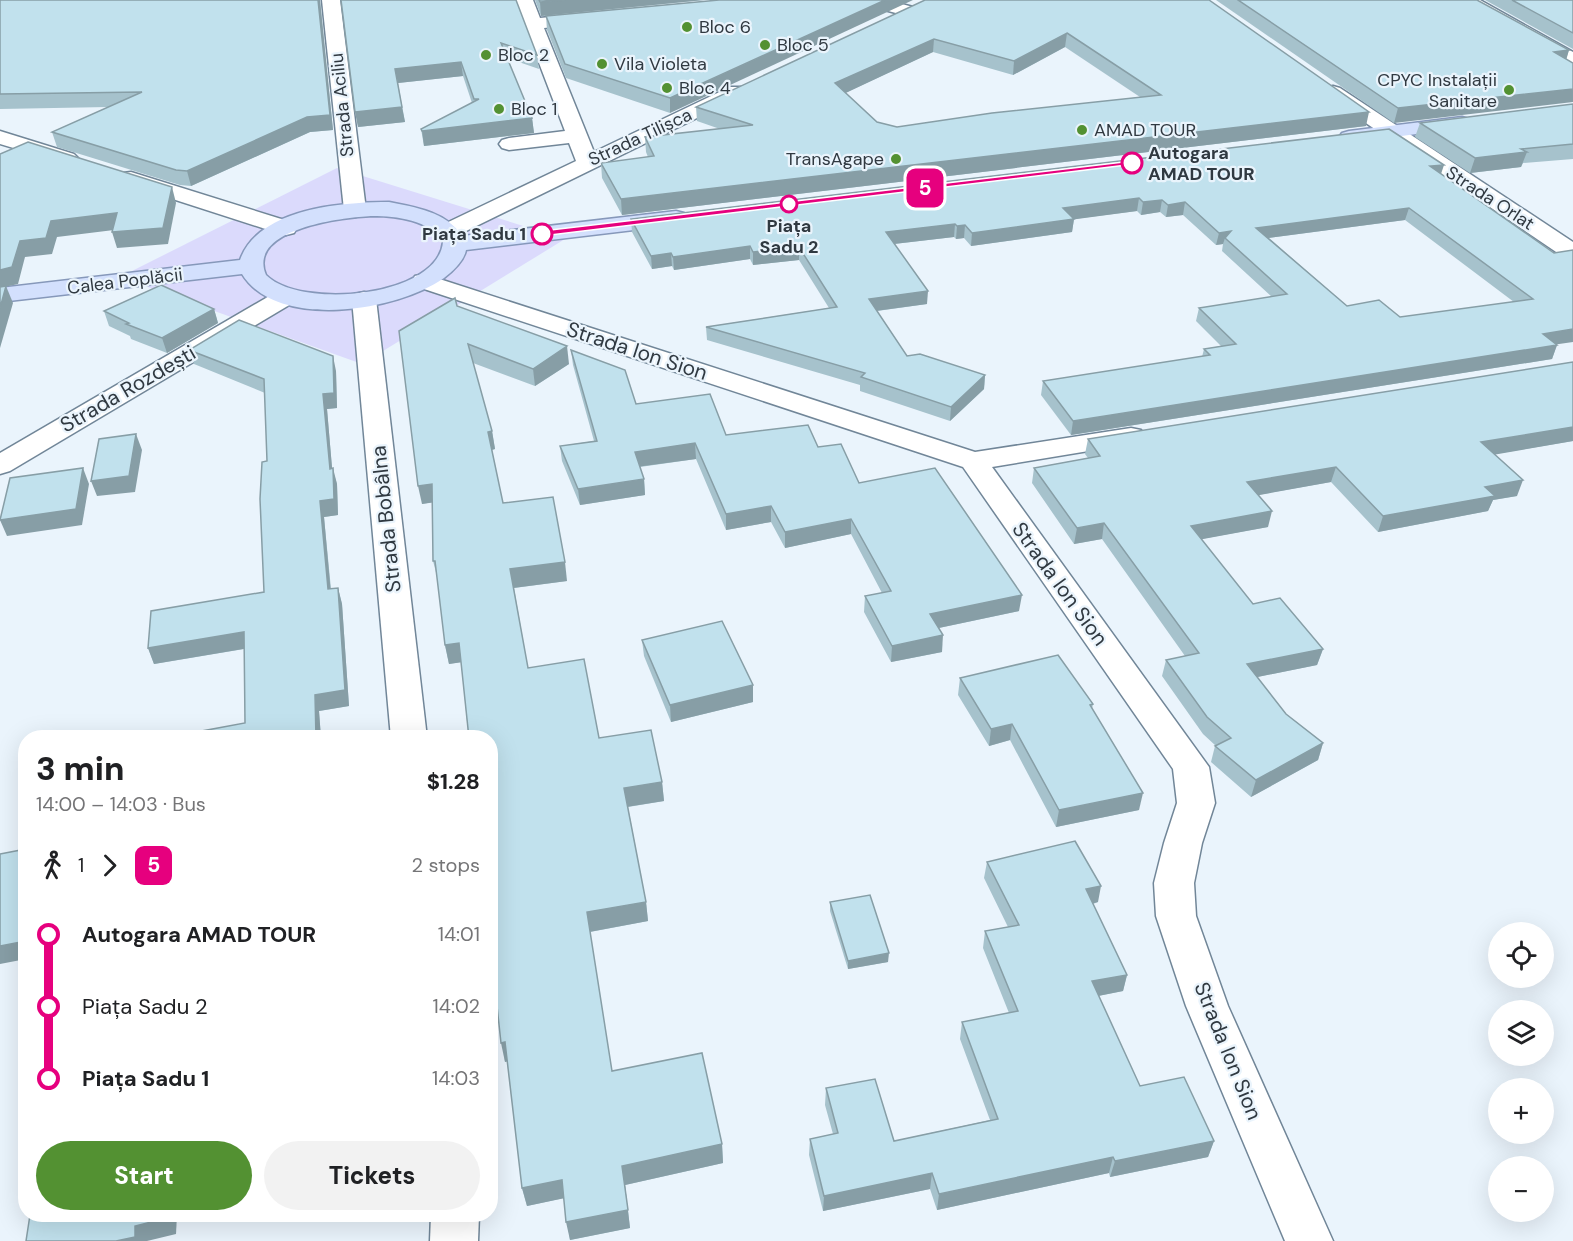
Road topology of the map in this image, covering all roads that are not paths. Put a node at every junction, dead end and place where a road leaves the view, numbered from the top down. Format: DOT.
graph roads {
  1 [pos="331,0"];
  2 [pos="524,0"];
  3 [pos="868,0"];
  4 [pos="1467,0"];
  5 [pos="615,16"];
  6 [pos="534,24"];
  7 [pos="879,24"];
  8 [pos="1573,60"];
  9 [pos="1315,80"];
  10 [pos="756,82"];
  11 [pos="1482,121"];
  12 [pos="1390,132"];
  13 [pos="577,136"];
  14 [pos="0,137"];
  15 [pos="1324,140"];
  16 [pos="508,144"];
  17 [pos="587,162"];
  18 [pos="90,165"];
  19 [pos="112,172"];
  20 [pos="355,210"];
  21 [pos="702,214"];
  22 [pos="286,228"];
  23 [pos="451,237"];
  24 [pos="1573,253"];
  25 [pos="251,266"];
  26 [pos="424,280"];
  27 [pos="0,295"];
  28 [pos="287,296"];
  29 [pos="364,300"];
  30 [pos="1160,432"];
  31 [pos="973,461"];
  32 [pos="0,465"];
  33 [pos="408,730"];
  34 [pos="454,1222"];
  35 [pos="454,1241"];
  36 [pos="1309,1241"];
  1 -- 20 [label="street, Strada Aciliu"];
  2 -- 6 [label="street"];
  3 -- 7 [label="street"];
  4 -- 8 [label="street"];
  5 -- 6 [label="street"];
  6 -- 13 [label="street"];
  9 -- 12 [label="street, Strada Orlat"];
  10 -- 17 [label="street, Strada Tilișca"];
  11 -- 12 [label="main road"];
  12 -- 15 [label="main road"];
  12 -- 24 [label="street, Strada Orlat"];
  13 -- 16 [label="street"];
  13 -- 17 [label="street"];
  14 -- 18 [label="street"];
  17 -- 23 [label="street, Strada Tilișca"];
  19 -- 22 [label="street"];
  20 -- 22 [label="main road"];
  20 -- 23 [label="main road"];
  21 -- 23 [label="main road"];
  22 -- 25 [label="main road"];
  23 -- 26 [label="main road"];
  25 -- 27 [label="main road, Calea Poplăcii"];
  25 -- 28 [label="main road"];
  26 -- 29 [label="main road"];
  26 -- 31 [label="street, Strada Ion Sion"];
  28 -- 29 [label="main road"];
  28 -- 32 [label="street, Strada Rozdești"];
  29 -- 33 [label="street, Strada Bobâlna"];
  30 -- 31 [label="street"];
  31 -- 36 [label="street, Strada Ion Sion"];
  34 -- 35 [label="street"];
}
